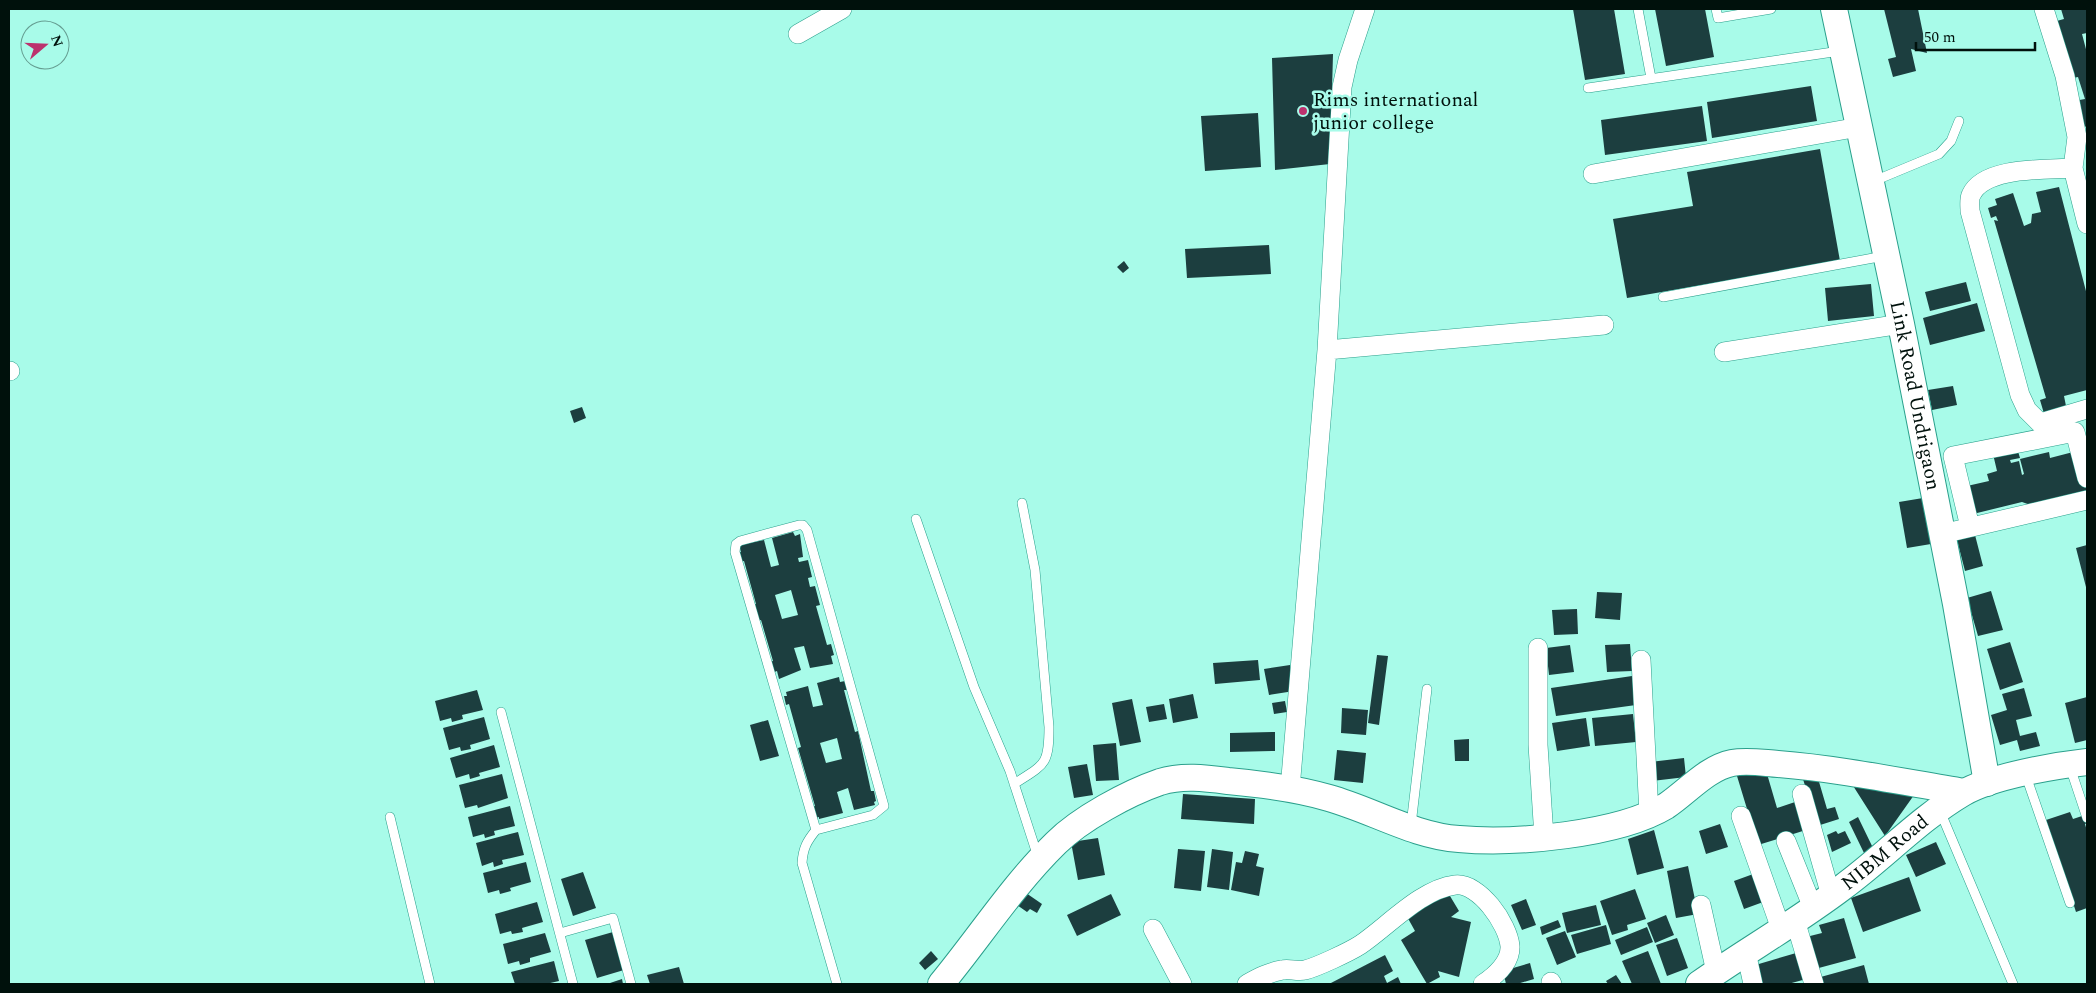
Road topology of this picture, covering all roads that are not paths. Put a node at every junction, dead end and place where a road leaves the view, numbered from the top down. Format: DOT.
graph roads {
  1 [pos="842,9"];
  2 [pos="1365,9"];
  3 [pos="1638,9"];
  4 [pos="1716,9"];
  5 [pos="1772,9"];
  6 [pos="1834,9"];
  7 [pos="2044,9"];
  8 [pos="798,34"];
  9 [pos="1843,51"];
  10 [pos="1651,78"];
  11 [pos="1588,88"];
  12 [pos="1959,121"];
  13 [pos="1860,126"];
  14 [pos="2082,136"];
  15 [pos="2074,168"];
  16 [pos="1593,174"];
  17 [pos="1871,182"];
  18 [pos="2087,224"];
  19 [pos="1886,256"];
  20 [pos="1664,297"];
  21 [pos="1901,324"];
  22 [pos="1604,325"];
  23 [pos="1328,350"];
  24 [pos="1724,352"];
  25 [pos="2087,409"];
  26 [pos="2087,478"];
  27 [pos="2087,500"];
  28 [pos="1022,503"];
  29 [pos="916,519"];
  30 [pos="1970,527"];
  31 [pos="1942,534"];
  32 [pos="1538,648"];
  33 [pos="1641,660"];
  34 [pos="1427,689"];
  35 [pos="501,712"];
  36 [pos="2078,763"];
  37 [pos="2025,773"];
  38 [pos="1014,784"];
  39 [pos="1976,788"];
  40 [pos="1290,789"];
  41 [pos="1802,794"];
  42 [pos="1939,809"];
  43 [pos="1649,814"];
  44 [pos="1741,816"];
  45 [pos="390,817"];
  46 [pos="2087,818"];
  47 [pos="1411,828"];
  48 [pos="816,830"];
  49 [pos="1544,837"];
  50 [pos="1786,841"];
  51 [pos="1040,861"];
  52 [pos="2070,903"];
  53 [pos="1701,905"];
  54 [pos="1805,913"];
  55 [pos="1153,929"];
  56 [pos="560,933"];
  57 [pos="1746,952"];
  58 [pos="1707,978"];
  59 [pos="430,984"];
  60 [pos="573,984"];
  61 [pos="631,984"];
  62 [pos="837,984"];
  63 [pos="941,984"];
  64 [pos="1182,984"];
  65 [pos="1247,984"];
  66 [pos="1483,984"];
  67 [pos="1753,984"];
  68 [pos="1814,984"];
  69 [pos="2013,984"];
  1 -- 8 [label="street"];
  2 -- 23 [label="street"];
  3 -- 10 [label="lane"];
  4 -- 5 [label="lane"];
  6 -- 9 [label="street, Link Road Undrigaon"];
  7 -- 14 [label="street"];
  9 -- 10 [label="lane"];
  9 -- 13 [label="street, Link Road Undrigaon"];
  10 -- 11 [label="lane"];
  12 -- 17 [label="lane"];
  13 -- 16 [label="street"];
  13 -- 17 [label="street, Link Road Undrigaon"];
  14 -- 15 [label="street"];
  15 -- 18 [label="street"];
  15 -- 25 [label="street"];
  17 -- 19 [label="street, Link Road Undrigaon"];
  19 -- 20 [label="lane"];
  19 -- 21 [label="street, Link Road Undrigaon"];
  21 -- 24 [label="street"];
  21 -- 31 [label="street, Link Road Undrigaon"];
  22 -- 23 [label="street"];
  23 -- 40 [label="street"];
  26 -- 30 [label="street"];
  27 -- 30 [label="street"];
  28 -- 38 [label="lane"];
  29 -- 38 [label="lane"];
  30 -- 31 [label="street"];
  31 -- 39 [label="street, Link Road Undrigaon"];
  32 -- 49 [label="street"];
  33 -- 43 [label="street"];
  34 -- 47 [label="lane"];
  35 -- 56 [label="lane"];
  36 -- 37 [label="street, NIBM Road"];
  36 -- 46 [label="lane"];
  37 -- 39 [label="street, NIBM Road"];
  37 -- 52 [label="lane"];
  38 -- 51 [label="lane"];
  39 -- 42 [label="street, NIBM Road"];
  39 -- 43 [label="street"];
  40 -- 47 [label="street"];
  40 -- 51 [label="street"];
  41 -- 54 [label="street"];
  42 -- 54 [label="street, NIBM Road"];
  42 -- 69 [label="lane"];
  43 -- 49 [label="street"];
  44 -- 54 [label="street"];
  45 -- 59 [label="lane"];
  47 -- 49 [label="street"];
  48 -- 48 [label="lane"];
  48 -- 62 [label="lane"];
  50 -- 54 [label="street"];
  51 -- 63 [label="street"];
  53 -- 58 [label="street"];
  54 -- 57 [label="street, NIBM Road"];
  54 -- 68 [label="street"];
  55 -- 64 [label="street"];
  56 -- 60 [label="lane"];
  56 -- 61 [label="lane"];
  57 -- 58 [label="street, NIBM Road"];
  57 -- 67 [label="street"];
  65 -- 66 [label="street"];
}
